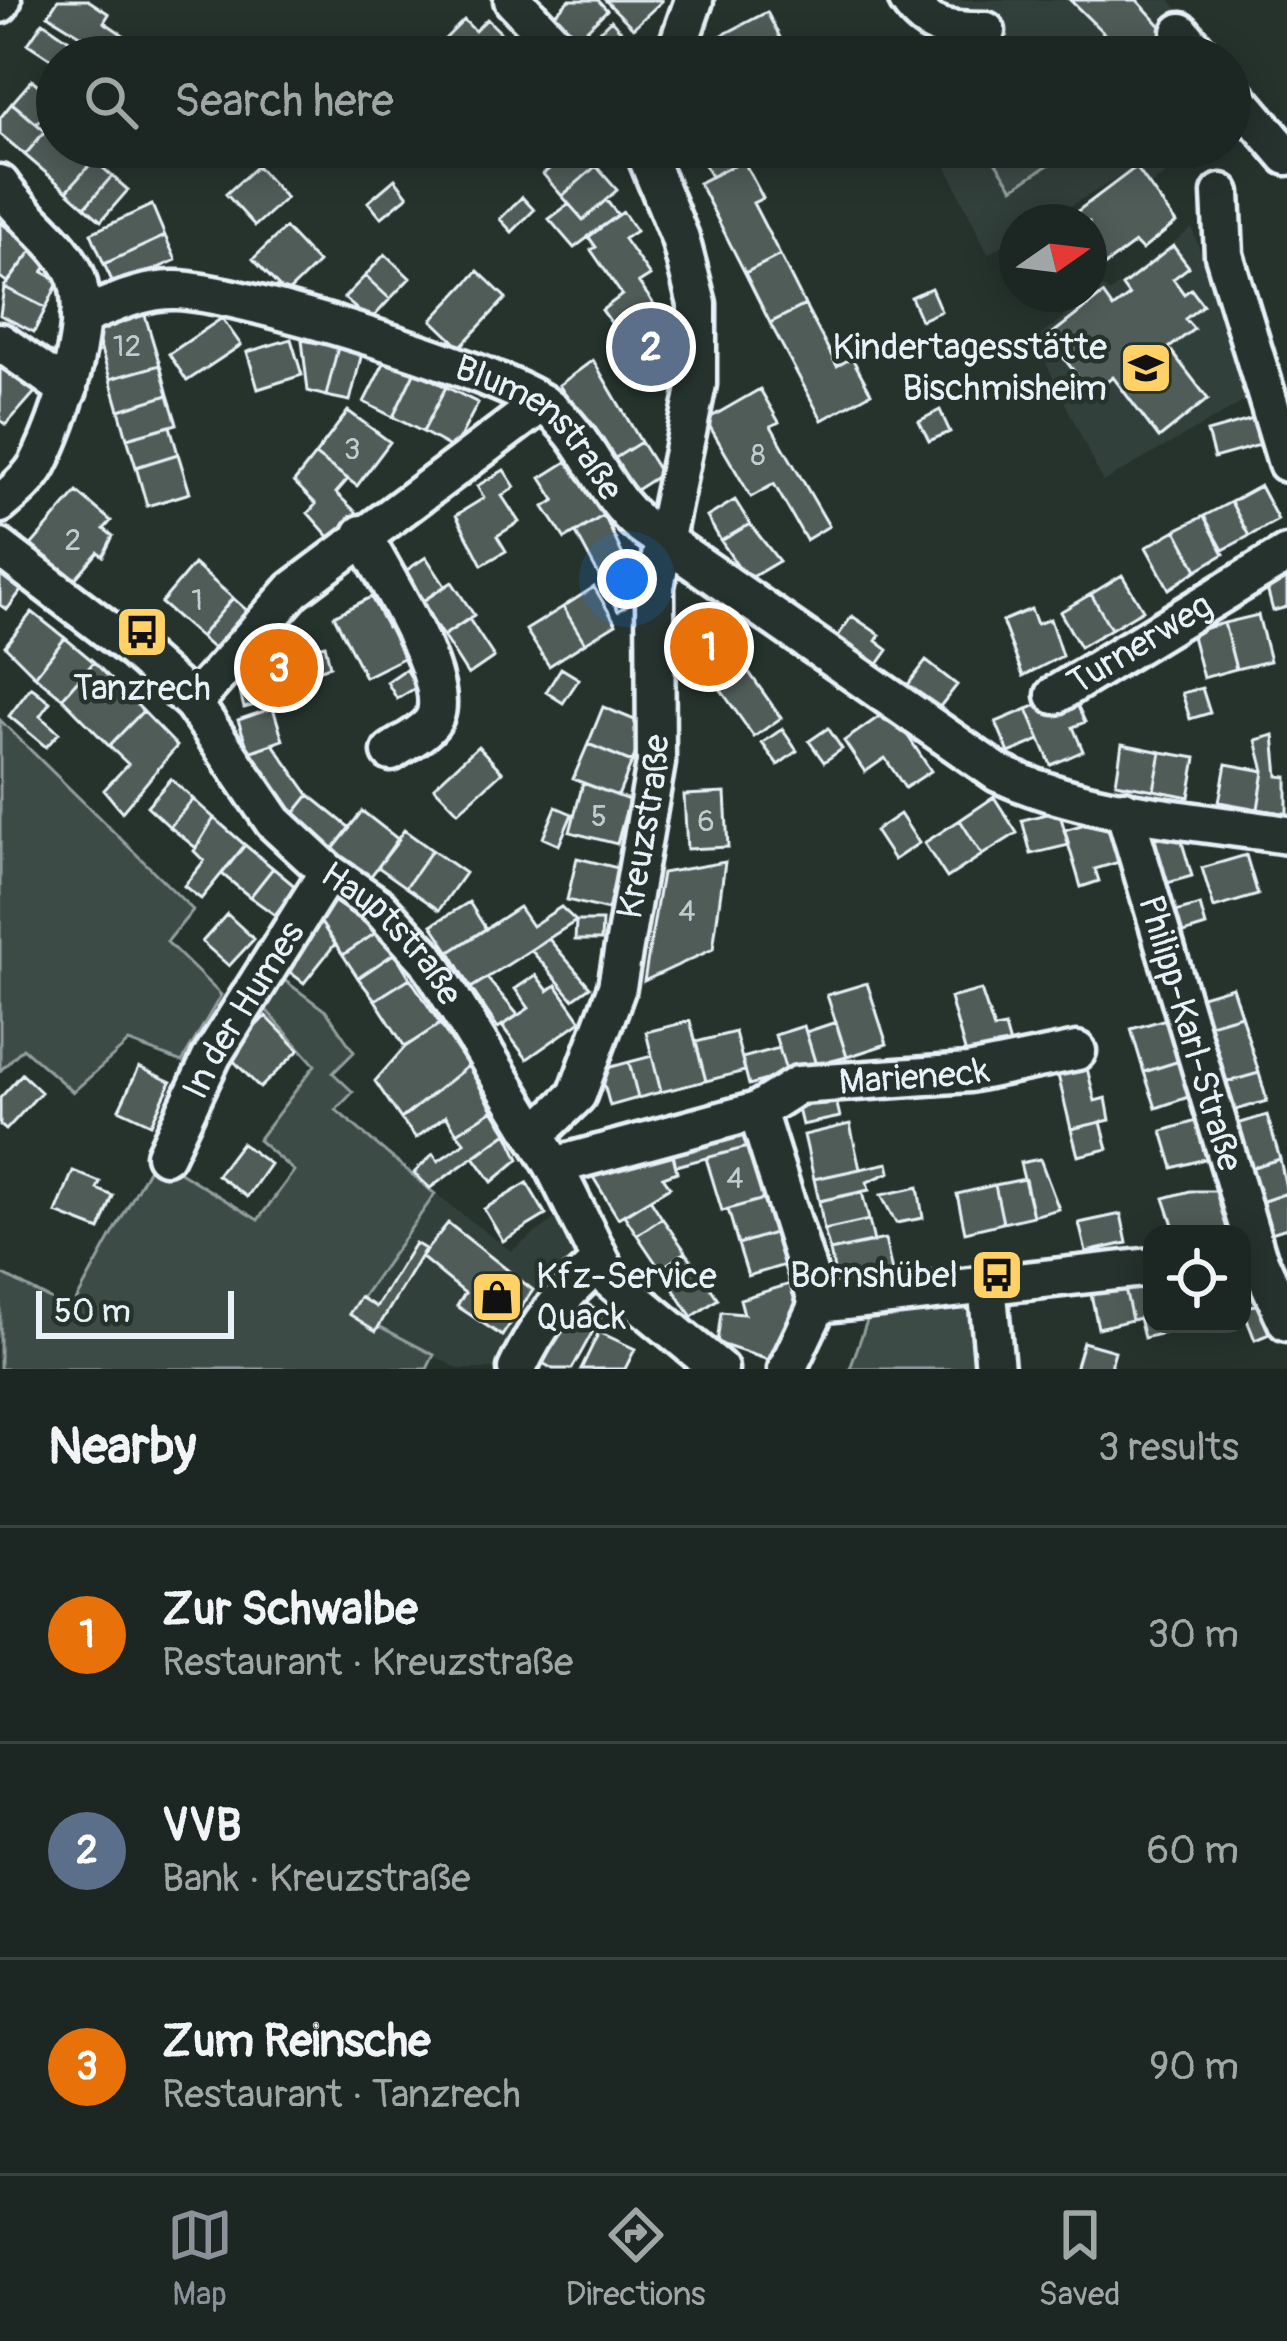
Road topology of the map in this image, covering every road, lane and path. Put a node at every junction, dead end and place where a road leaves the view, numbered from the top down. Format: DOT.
graph roads {
  1 [pos="513,0"];
  2 [pos="694,0"];
  3 [pos="908,0"];
  4 [pos="986,31"];
  5 [pos="547,36"];
  6 [pos="681,36"];
  7 [pos="1251,114"];
  8 [pos="1287,156"];
  9 [pos="652,168"];
  10 [pos="0,184"];
  11 [pos="1221,193"];
  12 [pos="80,316"];
  13 [pos="0,342"];
  14 [pos="68,390"];
  15 [pos="542,403"];
  16 [pos="1287,463"];
  17 [pos="0,504"];
  18 [pos="362,534"];
  19 [pos="665,536"];
  20 [pos="0,548"];
  21 [pos="1287,554"];
  22 [pos="1055,695"];
  23 [pos="193,704"];
  24 [pos="391,752"];
  25 [pos="1124,809"];
  26 [pos="1287,835"];
  27 [pos="328,872"];
  28 [pos="1077,1051"];
  29 [pos="758,1111"];
  30 [pos="545,1151"];
  31 [pos="165,1155"];
  32 [pos="1240,1225"];
  33 [pos="1251,1260"];
  34 [pos="599,1263"];
  35 [pos="1143,1268"];
  36 [pos="987,1285"];
  37 [pos="818,1304"];
  38 [pos="1287,1322"];
  39 [pos="1004,1367"];
  40 [pos="517,1369"];
  41 [pos="719,1369"];
  42 [pos="787,1369"];
  1 -- 5 [label="street"];
  2 -- 6 [label="street"];
  3 -- 4 [label="street"];
  7 -- 8 [label="street"];
  9 -- 19 [label="street, Kreuzstraße"];
  10 -- 12 [label="street"];
  11 -- 16 [label="street"];
  12 -- 14 [label="street"];
  12 -- 15 [label="street, Blumenstraße"];
  13 -- 14 [label="street"];
  14 -- 17 [label="street"];
  15 -- 18 [label="street"];
  15 -- 19 [label="street, Blumenstraße"];
  18 -- 23 [label="street"];
  18 -- 24 [label="street"];
  19 -- 25 [label="street, Blumenstraße"];
  19 -- 30 [label="street, Kreuzstraße"];
  20 -- 23 [label="street, Hauptstraße"];
  21 -- 22 [label="street, Turnerweg"];
  23 -- 27 [label="street, Hauptstraße"];
  25 -- 26 [label="street, Blumenstraße"];
  25 -- 32 [label="street, Philipp-Karl-Straße"];
  27 -- 30 [label="street, Hauptstraße"];
  27 -- 31 [label="street, In der Humes"];
  28 -- 29 [label="street, Marieneck"];
  29 -- 30 [label="street, Marieneck"];
  29 -- 37 [label="street"];
  30 -- 34 [label="street, Hauptstraße"];
  33 -- 38 [label="street, Philipp-Karl-Straße"];
  34 -- 40 [label="street"];
  34 -- 41 [label="street, Hauptstraße"];
  35 -- 36 [label="street"];
  36 -- 37 [label="street"];
  36 -- 39 [label="street"];
  37 -- 42 [label="street"];
}
